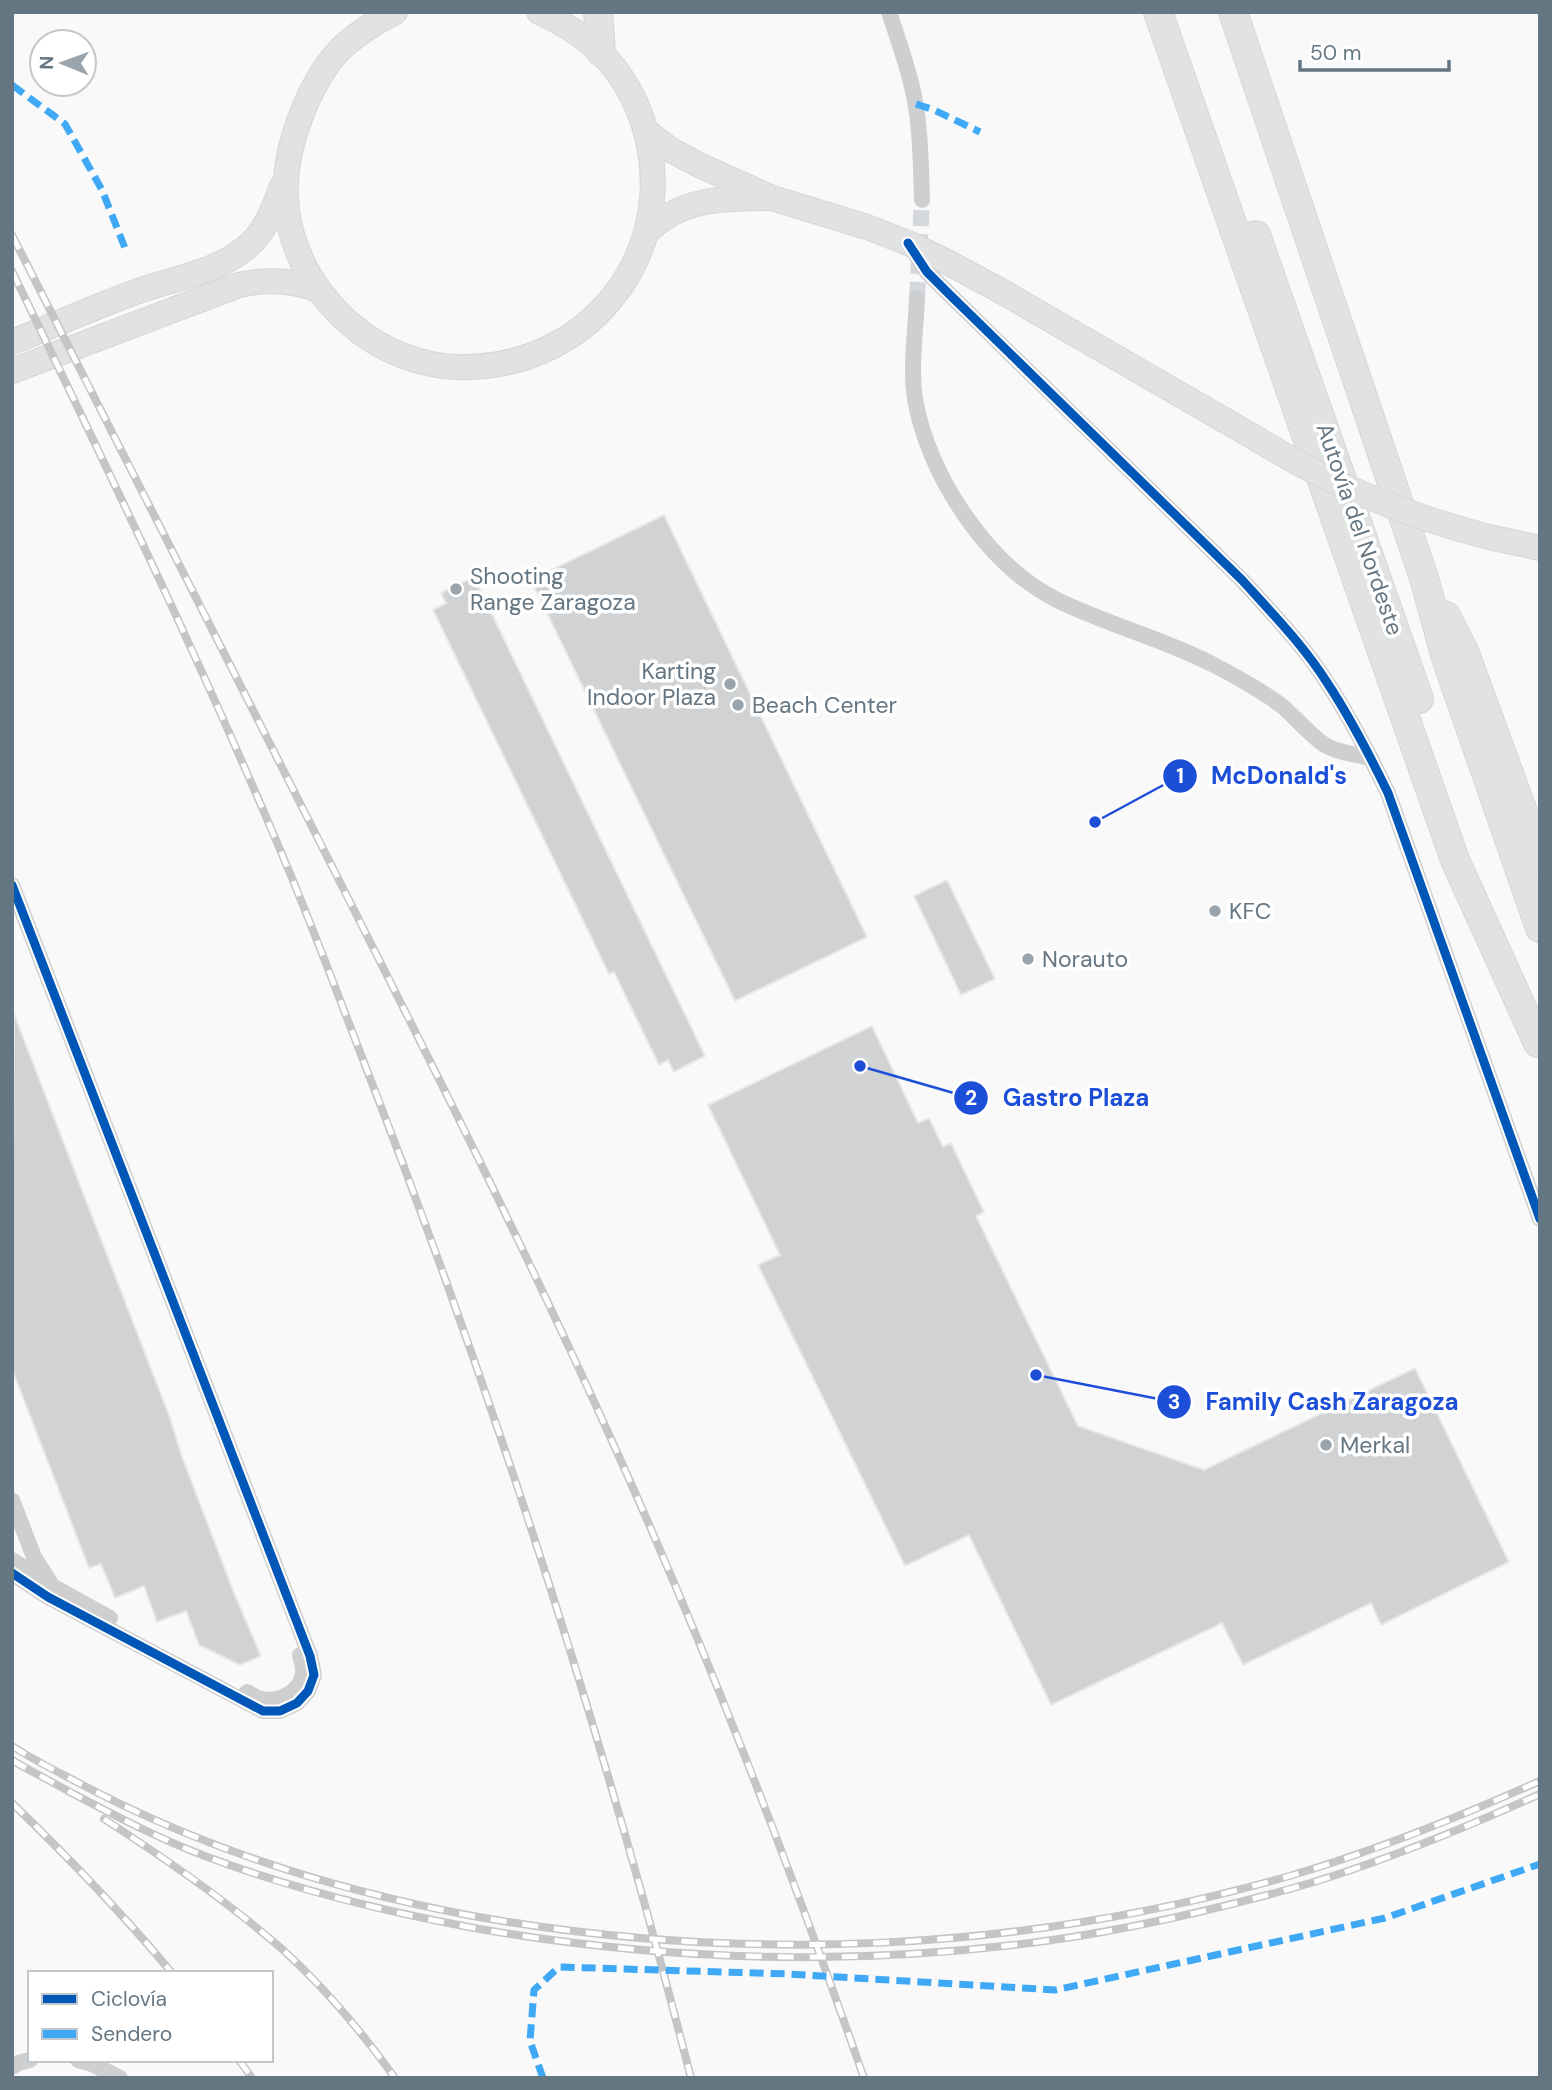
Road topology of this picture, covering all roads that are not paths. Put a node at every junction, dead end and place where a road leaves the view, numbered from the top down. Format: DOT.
graph roads {
  1 [pos="395,12"];
  2 [pos="539,12"];
  3 [pos="598,12"];
  4 [pos="889,12"];
  5 [pos="1158,12"];
  6 [pos="1176,12"];
  7 [pos="1233,12"];
  8 [pos="601,52"];
  9 [pos="646,131"];
  10 [pos="286,172"];
  11 [pos="772,198"];
  12 [pos="922,200"];
  13 [pos="647,232"];
  14 [pos="908,243"];
  15 [pos="318,290"];
  16 [pos="917,298"];
  17 [pos="12,342"];
  18 [pos="12,370"];
  19 [pos="1540,548"];
  20 [pos="1424,578"];
  21 [pos="1371,758"];
  22 [pos="1540,858"];
  23 [pos="12,885"];
  24 [pos="12,912"];
  25 [pos="1540,928"];
  26 [pos="1539,1046"];
  27 [pos="1540,1219"];
  28 [pos="12,1500"];
  29 [pos="18,1524"];
  30 [pos="12,1559"];
  31 [pos="12,1573"];
  32 [pos="54,1587"];
  33 [pos="28,2060"];
  34 [pos="85,2062"];
  35 [pos="12,2067"];
  36 [pos="120,2078"];
  1 -- 10 [label="main road"];
  2 -- 8 [label="main road"];
  3 -- 8 [label="highway"];
  4 -- 12 [label="street"];
  5 -- 26 [label="highway"];
  6 -- 26 [label="highway, Autovía del Nordeste"];
  7 -- 20 [label="highway, Autovía del Nordeste"];
  8 -- 9 [label="main road"];
  9 -- 11 [label="main road"];
  9 -- 13 [label="main road"];
  10 -- 15 [label="main road"];
  10 -- 17 [label="main road"];
  11 -- 13 [label="main road"];
  11 -- 14 [label="main road"];
  13 -- 15 [label="main road"];
  14 -- 19 [label="main road, bridge"];
  14 -- 21 [label="street"];
  15 -- 18 [label="main road"];
  16 -- 21 [label="street"];
  20 -- 22 [label="highway"];
  20 -- 25 [label="highway, Autovía del Nordeste"];
  21 -- 27 [label="street"];
  23 -- 31 [label="street"];
  24 -- 32 [label="street"];
  28 -- 29 [label="street"];
  29 -- 30 [label="street"];
  29 -- 32 [label="street"];
  30 -- 32 [label="street"];
  33 -- 35 [label="street"];
  34 -- 36 [label="street"];
}
